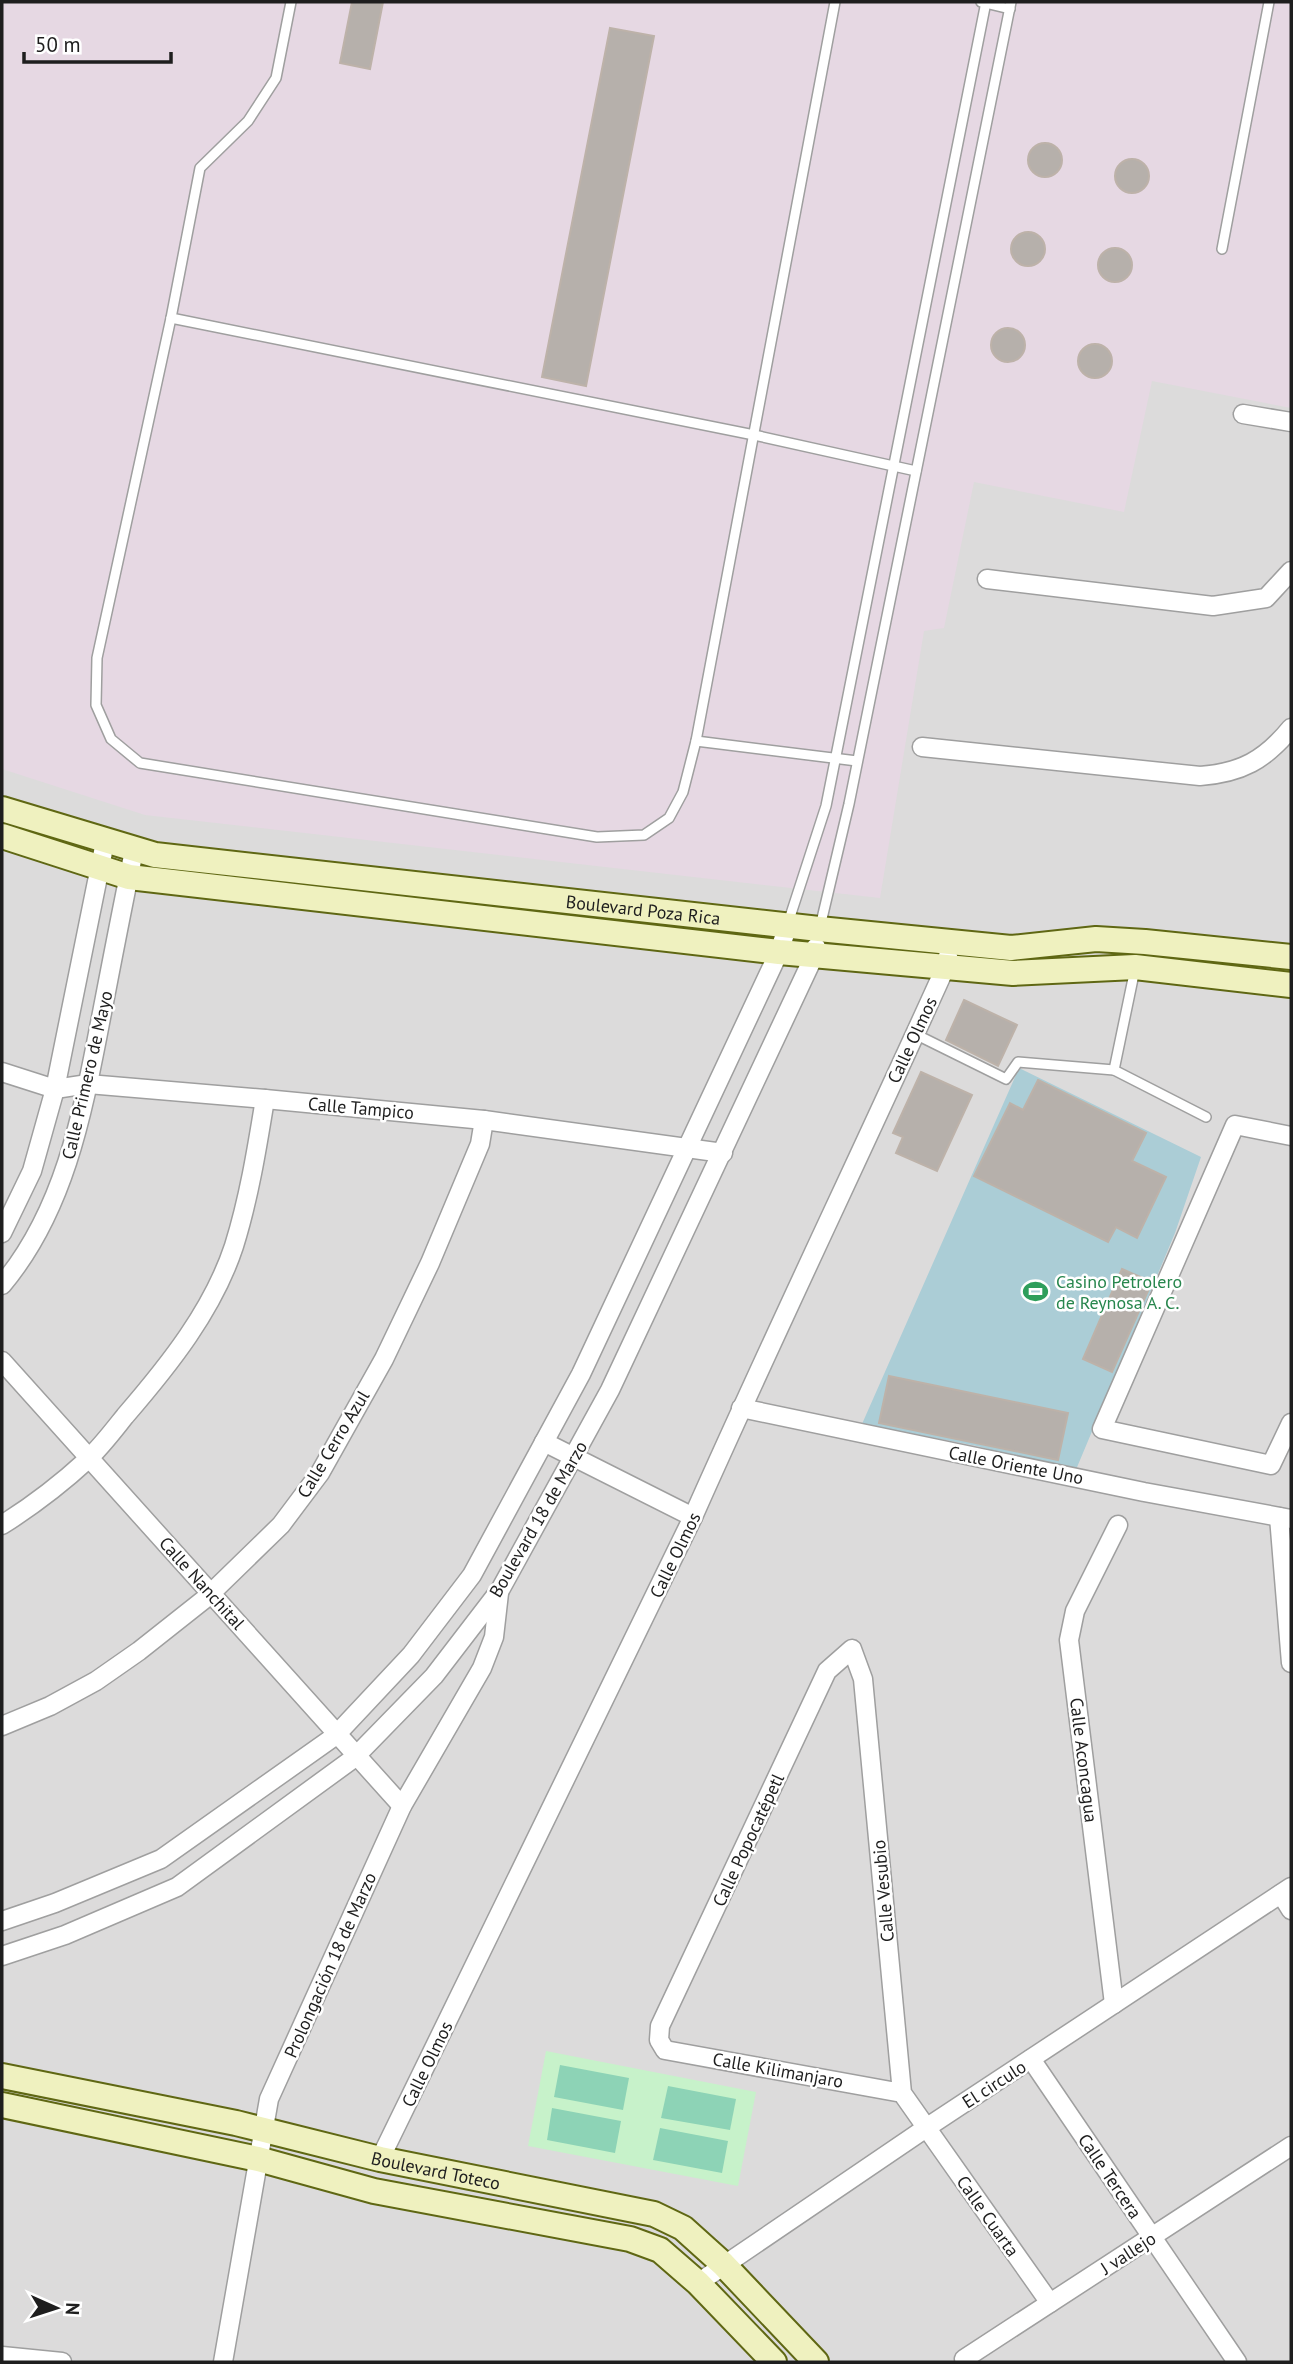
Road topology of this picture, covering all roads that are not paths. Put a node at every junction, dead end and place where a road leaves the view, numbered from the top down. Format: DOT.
graph roads {
  1 [pos="291,2"];
  2 [pos="835,2"];
  3 [pos="984,2"];
  4 [pos="1269,2"];
  5 [pos="1010,5"];
  6 [pos="1222,249"];
  7 [pos="171,318"];
  8 [pos="1243,414"];
  9 [pos="1291,422"];
  10 [pos="754,435"];
  11 [pos="894,465"];
  12 [pos="916,471"];
  13 [pos="1291,571"];
  14 [pos="987,579"];
  15 [pos="1291,728"];
  16 [pos="696,741"];
  17 [pos="922,747"];
  18 [pos="835,758"];
  19 [pos="858,761"];
  20 [pos="2,809"];
  21 [pos="2,836"];
  22 [pos="105,842"];
  23 [pos="134,850"];
  24 [pos="99,867"];
  25 [pos="129,877"];
  26 [pos="788,925"];
  27 [pos="819,929"];
  28 [pos="950,942"];
  29 [pos="779,952"];
  30 [pos="814,956"];
  31 [pos="1291,957"];
  32 [pos="946,966"];
  33 [pos="1135,967"];
  34 [pos="1291,985"];
  35 [pos="915,1034"];
  36 [pos="1114,1070"];
  37 [pos="2,1072"];
  38 [pos="88,1084"];
  39 [pos="55,1089"];
  40 [pos="265,1099"];
  41 [pos="1206,1117"];
  42 [pos="484,1120"];
  43 [pos="1291,1136"];
  44 [pos="687,1147"];
  45 [pos="723,1153"];
  46 [pos="2,1233"];
  47 [pos="2,1285"];
  48 [pos="2,1361"];
  49 [pos="741,1408"];
  50 [pos="1291,1423"];
  51 [pos="544,1441"];
  52 [pos="89,1458"];
  53 [pos="573,1458"];
  54 [pos="693,1517"];
  55 [pos="1285,1518"];
  56 [pos="2,1525"];
  57 [pos="1118,1525"];
  58 [pos="500,1590"];
  59 [pos="210,1593"];
  60 [pos="852,1649"];
  61 [pos="1291,1663"];
  62 [pos="2,1726"];
  63 [pos="337,1733"];
  64 [pos="357,1756"];
  65 [pos="402,1805"];
  66 [pos="1286,1890"];
  67 [pos="1291,1910"];
  68 [pos="2,1921"];
  69 [pos="2,1956"];
  70 [pos="1114,2004"];
  71 [pos="659,2040"];
  72 [pos="1031,2059"];
  73 [pos="2,2076"];
  74 [pos="902,2093"];
  75 [pos="2,2105"];
  76 [pos="926,2128"];
  77 [pos="262,2132"];
  78 [pos="1291,2146"];
  79 [pos="258,2159"];
  80 [pos="380,2159"];
  81 [pos="1152,2238"];
  82 [pos="723,2264"];
  83 [pos="698,2283"];
  84 [pos="1050,2303"];
  85 [pos="2,2356"];
  86 [pos="964,2359"];
  87 [pos="62,2362"];
  88 [pos="223,2362"];
  89 [pos="774,2362"];
  90 [pos="816,2362"];
  91 [pos="1237,2362"];
  1 -- 7 [label="lane"];
  2 -- 10 [label="lane"];
  3 -- 5 [label="lane"];
  3 -- 11 [label="lane"];
  4 -- 6 [label="lane"];
  5 -- 12 [label="lane"];
  7 -- 10 [label="lane"];
  7 -- 16 [label="lane"];
  8 -- 9 [label="street"];
  10 -- 11 [label="lane"];
  10 -- 16 [label="lane"];
  11 -- 12 [label="lane"];
  11 -- 18 [label="lane"];
  12 -- 19 [label="lane"];
  13 -- 14 [label="street"];
  15 -- 17 [label="street"];
  16 -- 18 [label="lane"];
  18 -- 19 [label="lane"];
  18 -- 26 [label="lane"];
  19 -- 27 [label="lane"];
  20 -- 22 [label="main road, Boulevard Poza Rica"];
  21 -- 24 [label="main road, Boulevard Poza Rica"];
  22 -- 23 [label="main road, Boulevard Poza Rica"];
  22 -- 24 [label="street, Calle Primero de Mayo"];
  23 -- 25 [label="street, Calle Primero de Mayo"];
  23 -- 26 [label="main road, Boulevard Poza Rica"];
  24 -- 25 [label="main road, Boulevard Poza Rica"];
  24 -- 39 [label="street, Calle Primero de Mayo"];
  25 -- 29 [label="main road, Boulevard Poza Rica"];
  25 -- 38 [label="street, Calle Primero de Mayo"];
  26 -- 27 [label="main road, Boulevard Poza Rica"];
  26 -- 29 [label="street, Boulevard 18 de Marzo"];
  27 -- 28 [label="main road, Boulevard Poza Rica"];
  27 -- 30 [label="street, Boulevard 18 de Marzo"];
  28 -- 31 [label="main road, Boulevard Poza Rica"];
  28 -- 32 [label="street, Calle Olmos"];
  29 -- 30 [label="main road, Boulevard Poza Rica"];
  29 -- 44 [label="street, Boulevard 18 de Marzo"];
  30 -- 32 [label="main road, Boulevard Poza Rica"];
  30 -- 45 [label="street, Boulevard 18 de Marzo"];
  32 -- 33 [label="main road, Boulevard Poza Rica"];
  32 -- 35 [label="street, Calle Olmos"];
  33 -- 34 [label="main road, Boulevard Poza Rica"];
  33 -- 36 [label="lane"];
  35 -- 36 [label="lane"];
  35 -- 49 [label="street, Calle Olmos"];
  36 -- 41 [label="lane"];
  37 -- 39 [label="street, Calle Tampico"];
  38 -- 39 [label="street, Calle Tampico"];
  38 -- 40 [label="street, Calle Tampico"];
  38 -- 47 [label="street, Calle Primero de Mayo"];
  39 -- 46 [label="street, Calle Primero de Mayo"];
  40 -- 42 [label="street, Calle Tampico"];
  40 -- 52 [label="street"];
  42 -- 44 [label="street, Calle Tampico"];
  42 -- 59 [label="street, Calle Cerro Azul"];
  43 -- 50 [label="street"];
  44 -- 45 [label="street, Calle Tampico"];
  44 -- 51 [label="street, Boulevard 18 de Marzo"];
  45 -- 53 [label="street, Boulevard 18 de Marzo"];
  48 -- 52 [label="street, Calle Nanchital"];
  49 -- 54 [label="street, Calle Olmos"];
  49 -- 55 [label="street, Calle Oriente Uno"];
  51 -- 53 [label="street"];
  51 -- 63 [label="street, Boulevard 18 de Marzo"];
  52 -- 56 [label="street"];
  52 -- 59 [label="street, Calle Nanchital"];
  53 -- 54 [label="street"];
  53 -- 58 [label="street, Boulevard 18 de Marzo"];
  54 -- 80 [label="street, Calle Olmos"];
  55 -- 61 [label="street"];
  57 -- 70 [label="street, Calle Aconcagua"];
  58 -- 64 [label="street, Boulevard 18 de Marzo"];
  58 -- 65 [label="street, Prolongación 18 de Marzo"];
  59 -- 62 [label="street, Calle Cerro Azul"];
  59 -- 63 [label="street, Calle Nanchital"];
  60 -- 71 [label="street, Calle Popocatépetl"];
  60 -- 74 [label="street, Calle Vesubio"];
  63 -- 64 [label="street, Calle Nanchital"];
  63 -- 68 [label="street, Boulevard 18 de Marzo"];
  64 -- 65 [label="street, Calle Nanchital"];
  64 -- 69 [label="street, Boulevard 18 de Marzo"];
  65 -- 77 [label="street, Prolongación 18 de Marzo"];
  66 -- 67 [label="street"];
  66 -- 70 [label="street, El circulo"];
  70 -- 72 [label="street, El circulo"];
  71 -- 74 [label="street, Calle Kilimanjaro"];
  72 -- 76 [label="street, El circulo"];
  72 -- 81 [label="street, Calle Tercera"];
  73 -- 77 [label="main road, Boulevard Toteco"];
  74 -- 76 [label="street, Calle Vesubio"];
  75 -- 79 [label="main road, Boulevard Toteco"];
  76 -- 82 [label="street, El circulo"];
  76 -- 84 [label="street, Calle Cuarta"];
  77 -- 79 [label="street, Prolongación 18 de Marzo"];
  77 -- 80 [label="main road, Boulevard Toteco"];
  78 -- 81 [label="street, J vallejo"];
  79 -- 83 [label="main road, Boulevard Toteco"];
  79 -- 88 [label="street, Prolongación 18 de Marzo"];
  80 -- 82 [label="main road, Boulevard Toteco"];
  81 -- 84 [label="street, J vallejo"];
  81 -- 91 [label="street, Calle Tercera"];
  82 -- 83 [label="street, El circulo"];
  82 -- 90 [label="main road, Boulevard Toteco"];
  83 -- 89 [label="main road, Boulevard Toteco"];
  84 -- 86 [label="street, J vallejo"];
  85 -- 87 [label="street"];
}
